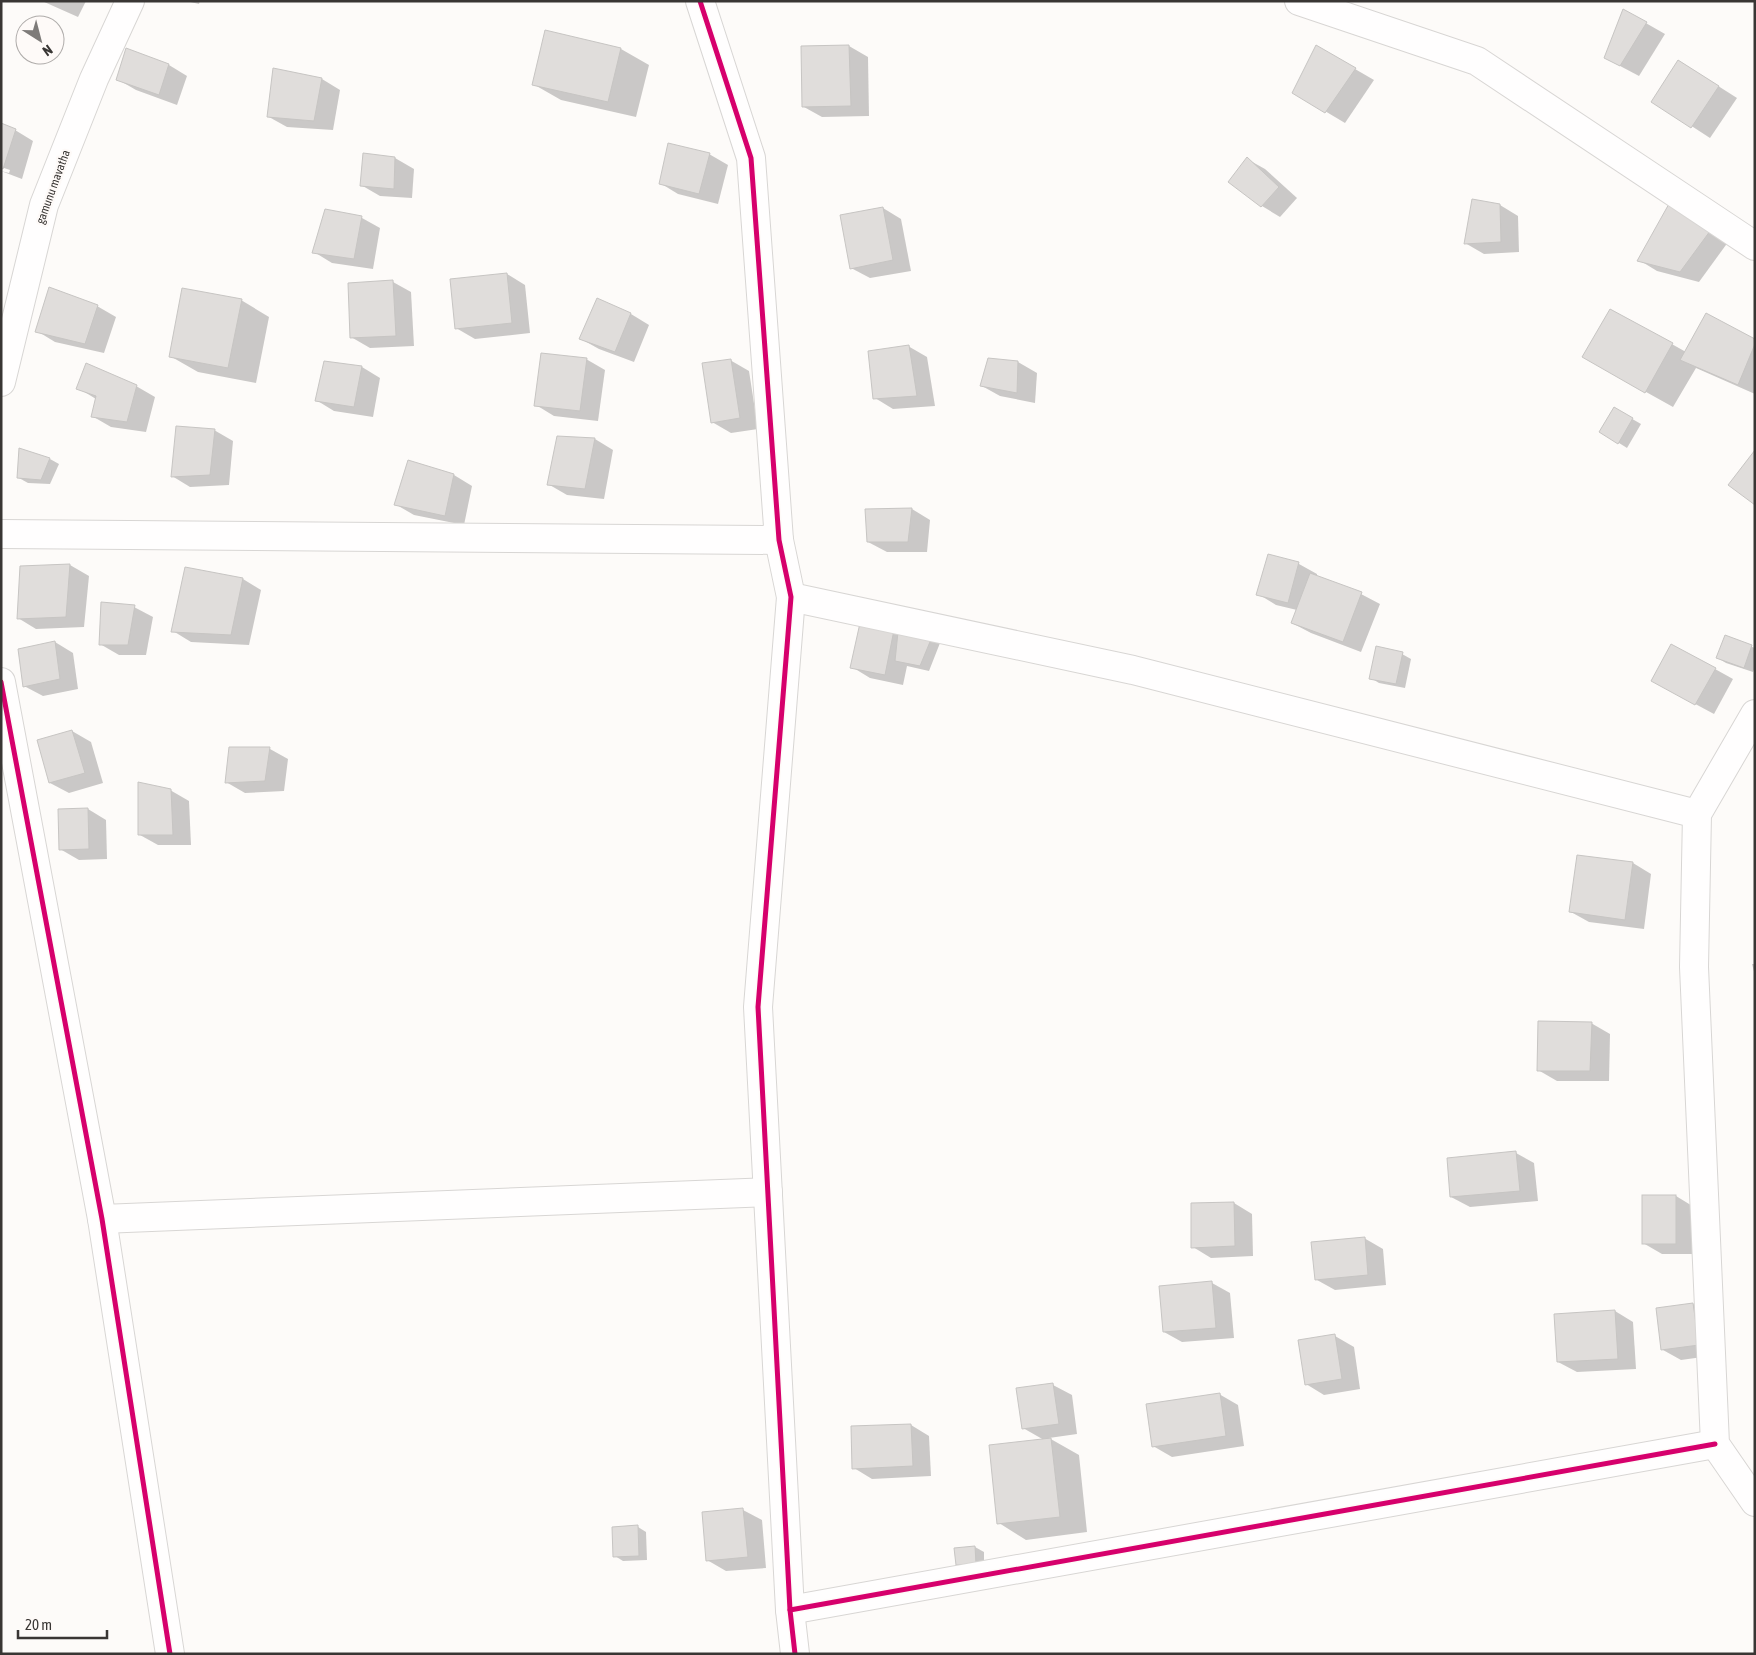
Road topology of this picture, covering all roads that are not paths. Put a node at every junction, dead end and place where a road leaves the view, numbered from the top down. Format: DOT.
graph roads {
  1 [pos="130,1"];
  2 [pos="700,1"];
  3 [pos="1299,1"];
  4 [pos="1755,246"];
  5 [pos="1,382"];
  6 [pos="1,534"];
  7 [pos="779,540"];
  8 [pos="791,597"];
  9 [pos="1,682"];
  10 [pos="1755,714"];
  11 [pos="1697,814"];
  12 [pos="768,1192"];
  13 [pos="102,1219"];
  14 [pos="1715,1444"];
  15 [pos="1755,1502"];
  16 [pos="790,1610"];
  17 [pos="170,1654"];
  18 [pos="795,1654"];
  1 -- 5 [label="street, gamunu mavatha"];
  2 -- 7 [label="street"];
  3 -- 4 [label="street"];
  6 -- 7 [label="street"];
  7 -- 8 [label="street"];
  8 -- 11 [label="street"];
  8 -- 12 [label="street"];
  9 -- 13 [label="street"];
  10 -- 11 [label="street"];
  11 -- 14 [label="street"];
  12 -- 13 [label="street"];
  12 -- 16 [label="street"];
  13 -- 17 [label="street"];
  14 -- 15 [label="street"];
  14 -- 16 [label="street"];
  16 -- 18 [label="street"];
}
